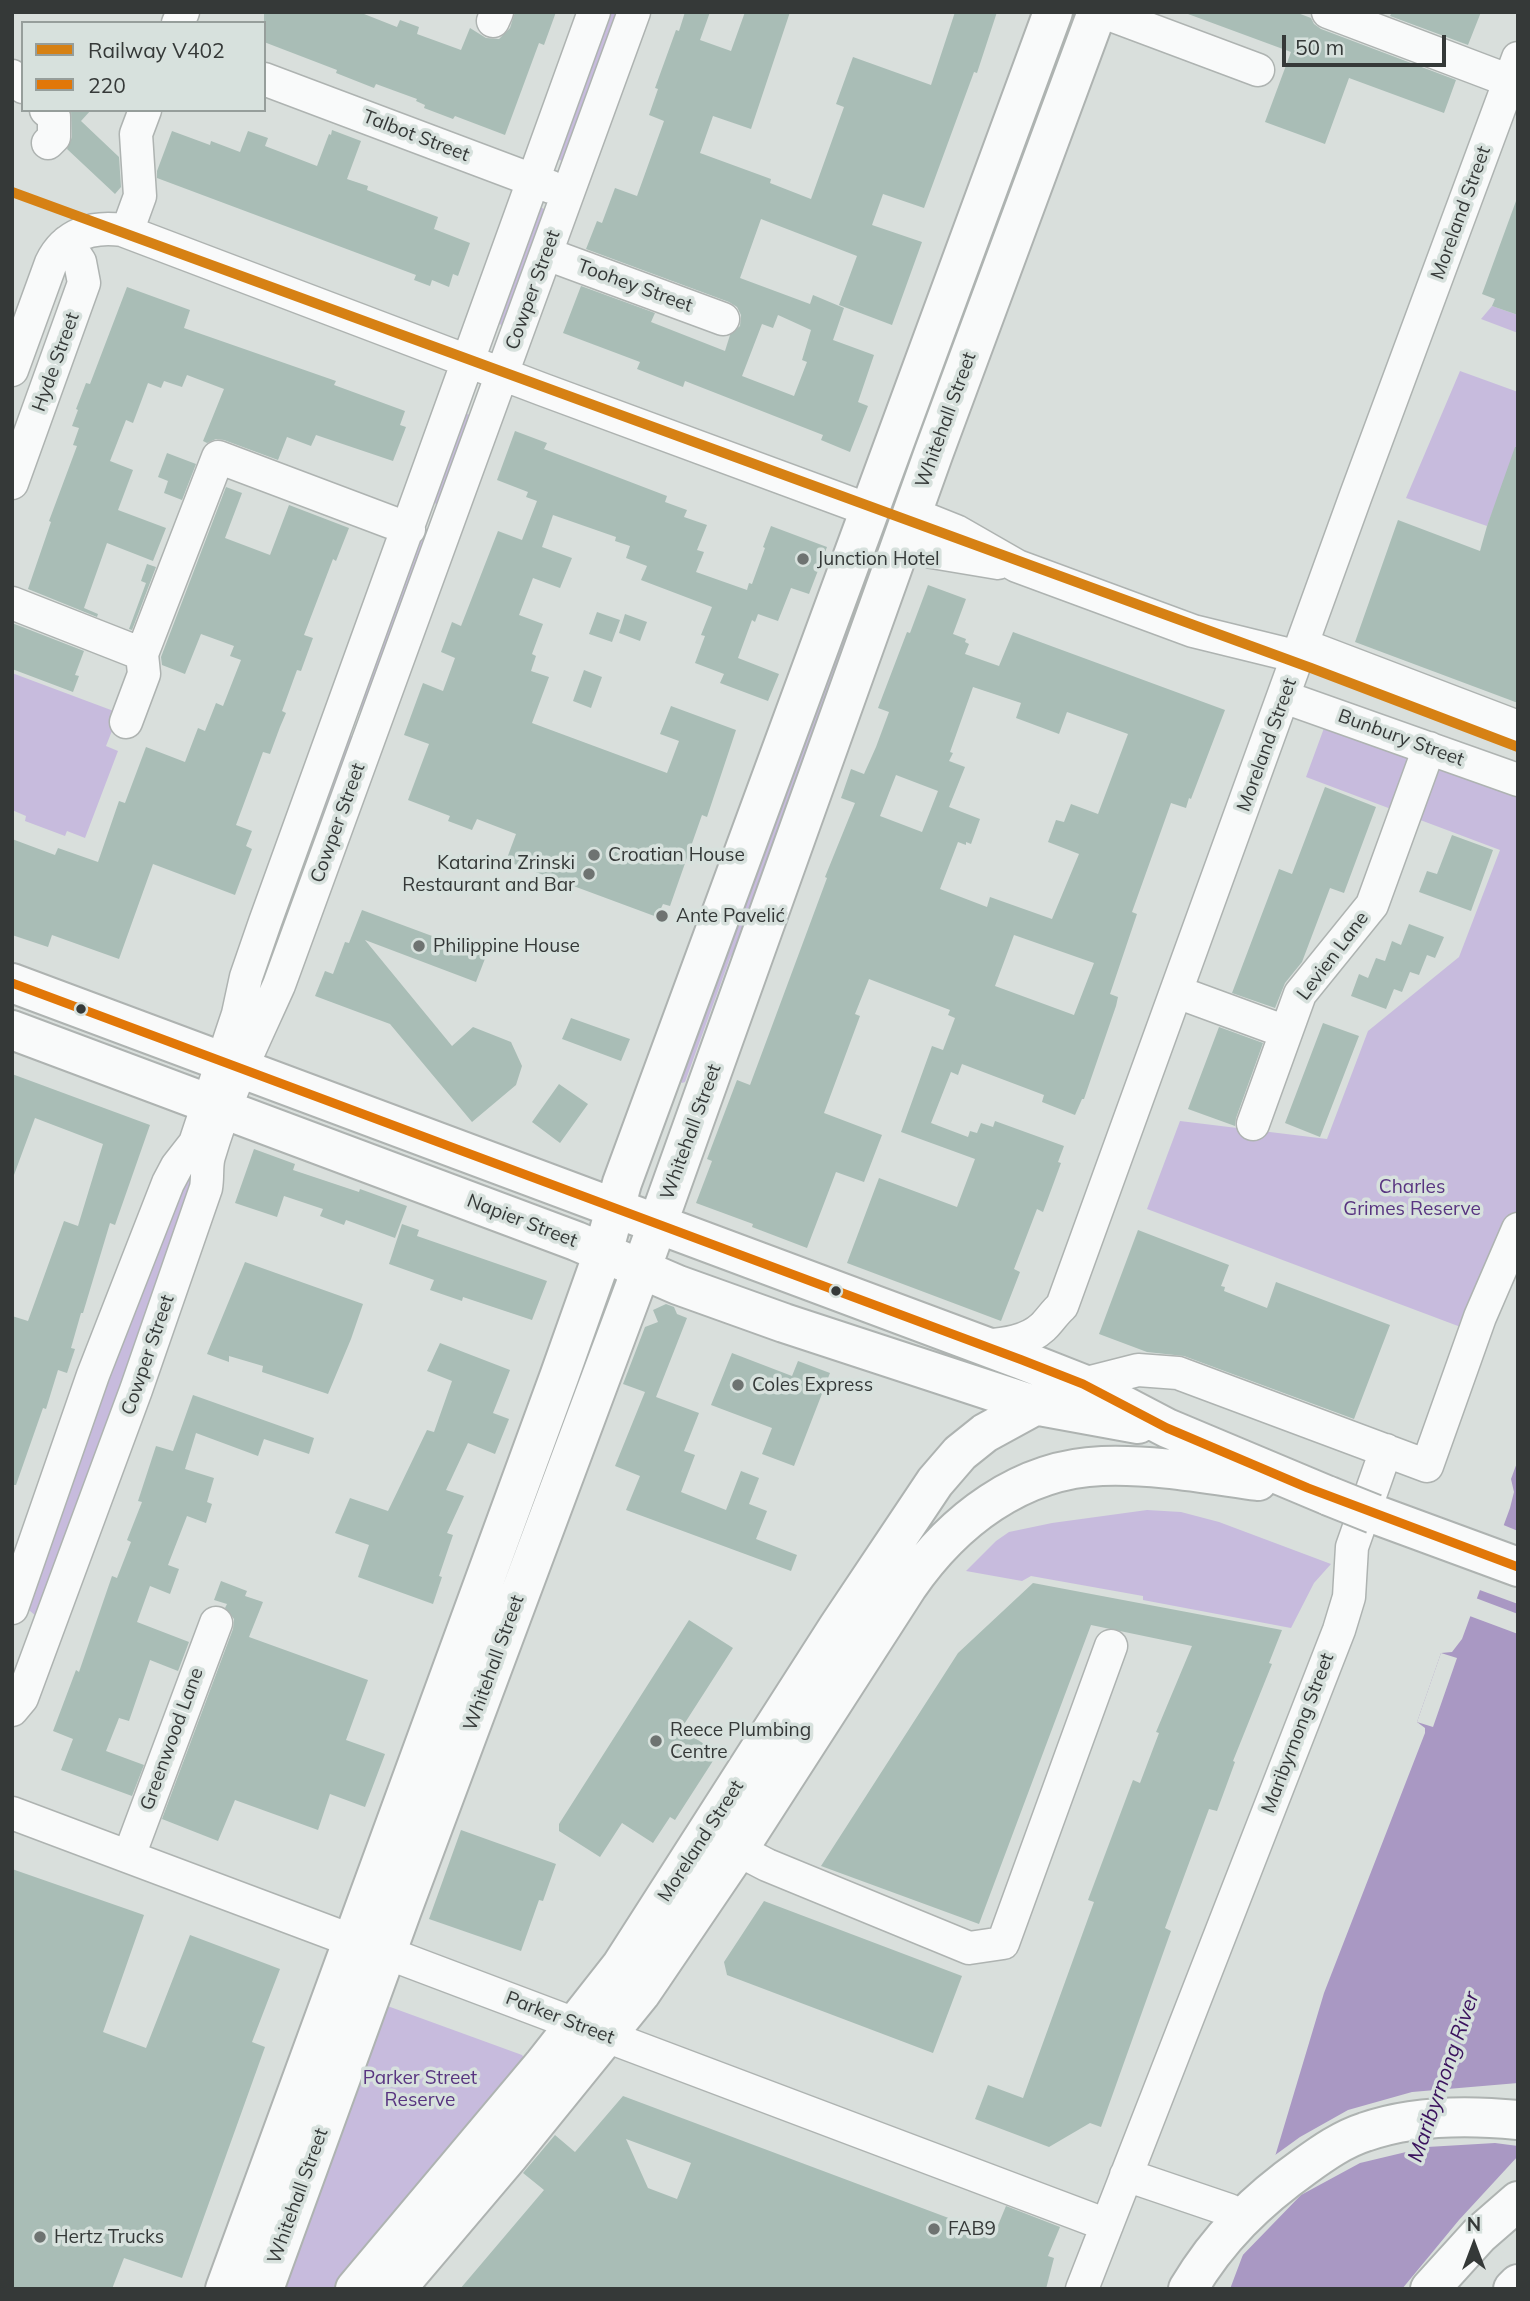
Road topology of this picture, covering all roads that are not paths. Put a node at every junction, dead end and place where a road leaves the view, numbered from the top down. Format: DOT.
graph roads {
  1 [pos="594,12"];
  2 [pos="634,12"];
  3 [pos="1053,12"];
  4 [pos="1097,12"];
  5 [pos="1103,12"];
  6 [pos="1328,12"];
  7 [pos="1514,69"];
  8 [pos="1258,70"];
  9 [pos="266,80"];
  10 [pos="141,122"];
  11 [pos="534,180"];
  12 [pos="568,193"];
  13 [pos="132,218"];
  14 [pos="79,236"];
  15 [pos="547,254"];
  16 [pos="723,319"];
  17 [pos="467,361"];
  18 [pos="12,370"];
  19 [pos="502,374"];
  20 [pos="12,483"];
  21 [pos="869,510"];
  22 [pos="411,522"];
  23 [pos="445,527"];
  24 [pos="906,527"];
  25 [pos="12,603"];
  26 [pos="142,654"];
  27 [pos="1294,670"];
  28 [pos="339,719"];
  29 [pos="126,722"];
  30 [pos="1518,727"];
  31 [pos="371,731"];
  32 [pos="1429,748"];
  33 [pos="1518,780"];
  34 [pos="265,922"];
  35 [pos="298,933"];
  36 [pos="12,983"];
  37 [pos="1177,992"];
  38 [pos="12,1030"];
  39 [pos="1286,1032"];
  40 [pos="233,1064"];
  41 [pos="657,1090"];
  42 [pos="700,1105"];
  43 [pos="217,1107"];
  44 [pos="1253,1124"];
  45 [pos="615,1208"];
  46 [pos="657,1223"];
  47 [pos="1518,1229"];
  48 [pos="603,1253"];
  49 [pos="641,1270"];
  50 [pos="983,1346"];
  51 [pos="1083,1384"];
  52 [pos="1034,1405"];
  53 [pos="1167,1428"];
  54 [pos="1381,1449"];
  55 [pos="1318,1492"];
  56 [pos="1518,1567"];
  57 [pos="12,1608"];
  58 [pos="12,1621"];
  59 [pos="216,1623"];
  60 [pos="47,1633"];
  61 [pos="1111,1646"];
  62 [pos="12,1710"];
  63 [pos="12,1813"];
  64 [pos="738,1850"];
  65 [pos="130,1856"];
  66 [pos="370,1947"];
  67 [pos="621,1966"];
  68 [pos="591,2030"];
  69 [pos="1518,2100"];
  70 [pos="1518,2120"];
  71 [pos="1415,2121"];
  72 [pos="1126,2175"];
  73 [pos="1518,2201"];
  74 [pos="1228,2210"];
  75 [pos="1107,2225"];
  76 [pos="1518,2284"];
  77 [pos="225,2289"];
  78 [pos="264,2289"];
  79 [pos="355,2289"];
  80 [pos="396,2289"];
  81 [pos="1082,2289"];
  82 [pos="1188,2289"];
  83 [pos="1430,2289"];
  84 [pos="1513,2289"];
  1 -- 11 [label="street, Cowper Street"];
  2 -- 12 [label="street, Cowper Street"];
  3 -- 21 [label="main road, Whitehall Street"];
  4 -- 24 [label="main road, Whitehall Street"];
  5 -- 8 [label="street"];
  6 -- 7 [label="street"];
  7 -- 27 [label="street, Moreland Street"];
  9 -- 11 [label="street, Talbot Street"];
  10 -- 13 [label="street"];
  11 -- 12 [label="street, Talbot Street"];
  11 -- 17 [label="street, Cowper Street"];
  12 -- 15 [label="street, Cowper Street"];
  14 -- 17 [label="street, Bunbury Street"];
  14 -- 18 [label="street, Hyde Street"];
  14 -- 20 [label="street, Hyde Street"];
  15 -- 16 [label="street, Toohey Street"];
  15 -- 19 [label="street, Cowper Street"];
  17 -- 19 [label="street, Bunbury Street"];
  17 -- 22 [label="street, Cowper Street"];
  19 -- 21 [label="street, Bunbury Street"];
  19 -- 23 [label="street, Cowper Street"];
  21 -- 24 [label="main road, Bunbury Street"];
  21 -- 41 [label="main road, Whitehall Street"];
  22 -- 23 [label="street"];
  22 -- 26 [label="street"];
  22 -- 28 [label="street, Cowper Street"];
  23 -- 31 [label="street, Cowper Street"];
  24 -- 27 [label="street, Bunbury Street"];
  24 -- 42 [label="main road, Whitehall Street"];
  25 -- 26 [label="street"];
  26 -- 29 [label="street"];
  27 -- 30 [label="street, Bunbury Street"];
  27 -- 32 [label="street, Bunbury Street"];
  27 -- 37 [label="street, Moreland Street"];
  28 -- 31 [label="street"];
  28 -- 34 [label="street, Cowper Street"];
  31 -- 35 [label="street, Cowper Street"];
  32 -- 33 [label="street, Bunbury Street"];
  32 -- 39 [label="street, Levien Lane"];
  34 -- 35 [label="street"];
  34 -- 40 [label="street, Cowper Street"];
  35 -- 40 [label="street, Cowper Street"];
  36 -- 40 [label="main road"];
  37 -- 39 [label="street"];
  37 -- 50 [label="street, Moreland Street"];
  38 -- 43 [label="main road, Napier Street"];
  39 -- 44 [label="street, Levien Lane"];
  40 -- 43 [label="street, Cowper Street"];
  40 -- 45 [label="main road"];
  41 -- 42 [label="main road"];
  41 -- 45 [label="main road, Whitehall Street"];
  42 -- 46 [label="main road, Whitehall Street"];
  43 -- 48 [label="main road, Napier Street"];
  43 -- 57 [label="street, Cowper Street"];
  43 -- 60 [label="street, Cowper Street"];
  45 -- 46 [label="main road"];
  45 -- 48 [label="main road, Whitehall Street"];
  46 -- 49 [label="main road, Whitehall Street"];
  46 -- 50 [label="main road"];
  47 -- 54 [label="street"];
  48 -- 49 [label="main road, Napier Street"];
  48 -- 66 [label="main road, Whitehall Street"];
  49 -- 52 [label="main road, Napier Street"];
  49 -- 66 [label="main road, Whitehall Street"];
  50 -- 51 [label="main road"];
  51 -- 52 [label="main road, Moreland Street"];
  51 -- 53 [label="main road"];
  51 -- 54 [label="street"];
  52 -- 53 [label="main road, Napier Street"];
  52 -- 67 [label="main road, Moreland Street"];
  53 -- 55 [label="main road"];
  54 -- 72 [label="street, Maribyrnong Street"];
  55 -- 56 [label="main road, bridge"];
  55 -- 64 [label="main road, Moreland Street"];
  58 -- 60 [label="street"];
  59 -- 65 [label="street, Greenwood Lane"];
  60 -- 62 [label="street, Cowper Street"];
  61 -- 64 [label="street"];
  63 -- 65 [label="street, Parker Street"];
  64 -- 67 [label="main road"];
  64 -- 68 [label="main road, Moreland Street"];
  65 -- 66 [label="street, Parker Street"];
  66 -- 68 [label="street, Parker Street"];
  66 -- 77 [label="main road, Whitehall Street"];
  66 -- 78 [label="main road, Whitehall Street"];
  67 -- 68 [label="main road, Moreland Street"];
  68 -- 75 [label="street, Parker Street"];
  68 -- 79 [label="main road, Moreland Street"];
  68 -- 80 [label="main road, Moreland Street"];
  69 -- 71 [label="main road"];
  70 -- 71 [label="main road"];
  71 -- 82 [label="main road"];
  72 -- 74 [label="street"];
  72 -- 75 [label="street, Maribyrnong Street"];
  73 -- 83 [label="main road"];
  75 -- 81 [label="street, Maribyrnong Street"];
  76 -- 84 [label="main road"];
}
